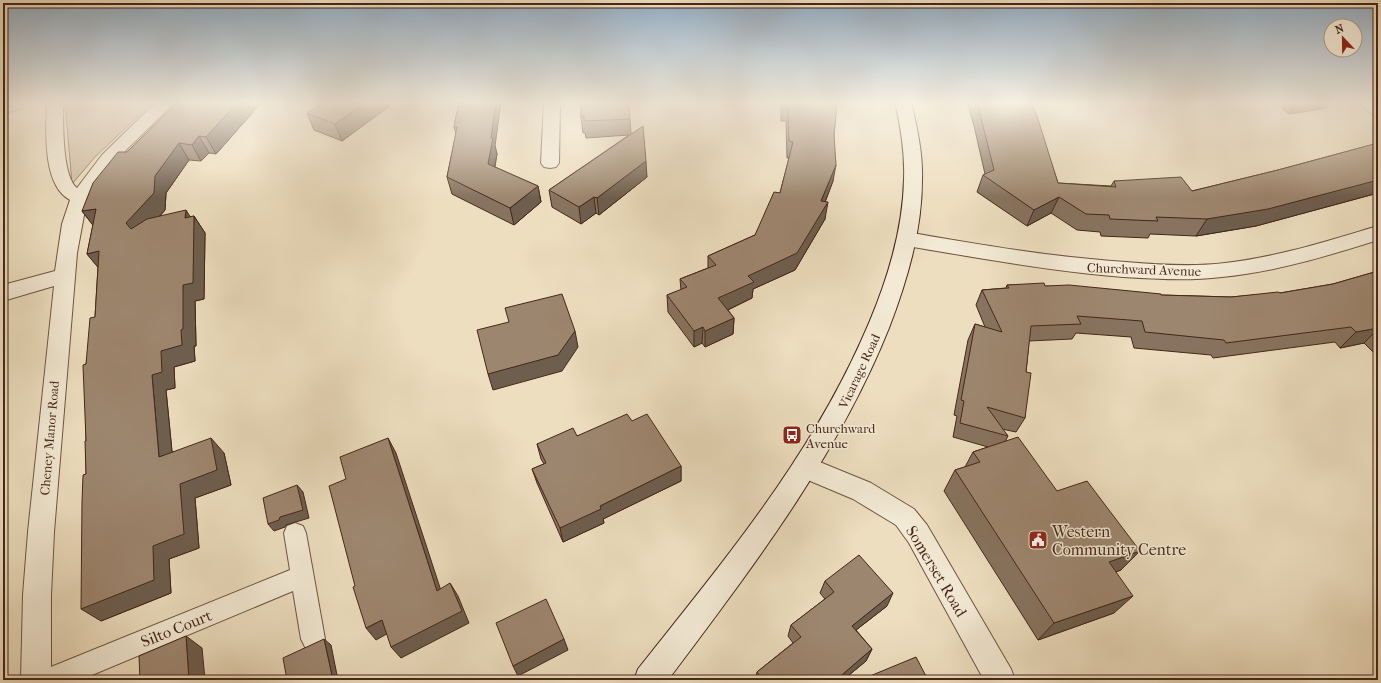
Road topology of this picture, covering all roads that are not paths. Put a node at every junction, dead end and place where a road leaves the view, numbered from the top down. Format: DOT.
graph roads {
  1 [pos="56,134"];
  2 [pos="132,134"];
  3 [pos="551,134"];
  4 [pos="910,134"];
  5 [pos="550,163"];
  6 [pos="80,198"];
  7 [pos="1378,233"];
  8 [pos="907,239"];
  9 [pos="65,276"];
  10 [pos="3,293"];
  11 [pos="806,467"];
  12 [pos="295,533"];
  13 [pos="302,576"];
  14 [pos="313,639"];
  15 [pos="36,680"];
  16 [pos="50,680"];
  17 [pos="649,680"];
  18 [pos="1000,680"];
  1 -- 6 [label="street"];
  2 -- 6 [label="street, Cheney Manor Road"];
  3 -- 5 [label="street"];
  4 -- 8 [label="street, Vicarage Road"];
  6 -- 9 [label="street, Cheney Manor Road"];
  7 -- 8 [label="street, Churchward Avenue"];
  8 -- 11 [label="street, Vicarage Road"];
  9 -- 10 [label="street"];
  9 -- 15 [label="street, Cheney Manor Road"];
  11 -- 17 [label="street, Vicarage Road"];
  11 -- 18 [label="street, Somerset Road"];
  12 -- 13 [label="lane"];
  13 -- 14 [label="lane"];
  13 -- 16 [label="lane, Silto Court"];
}
